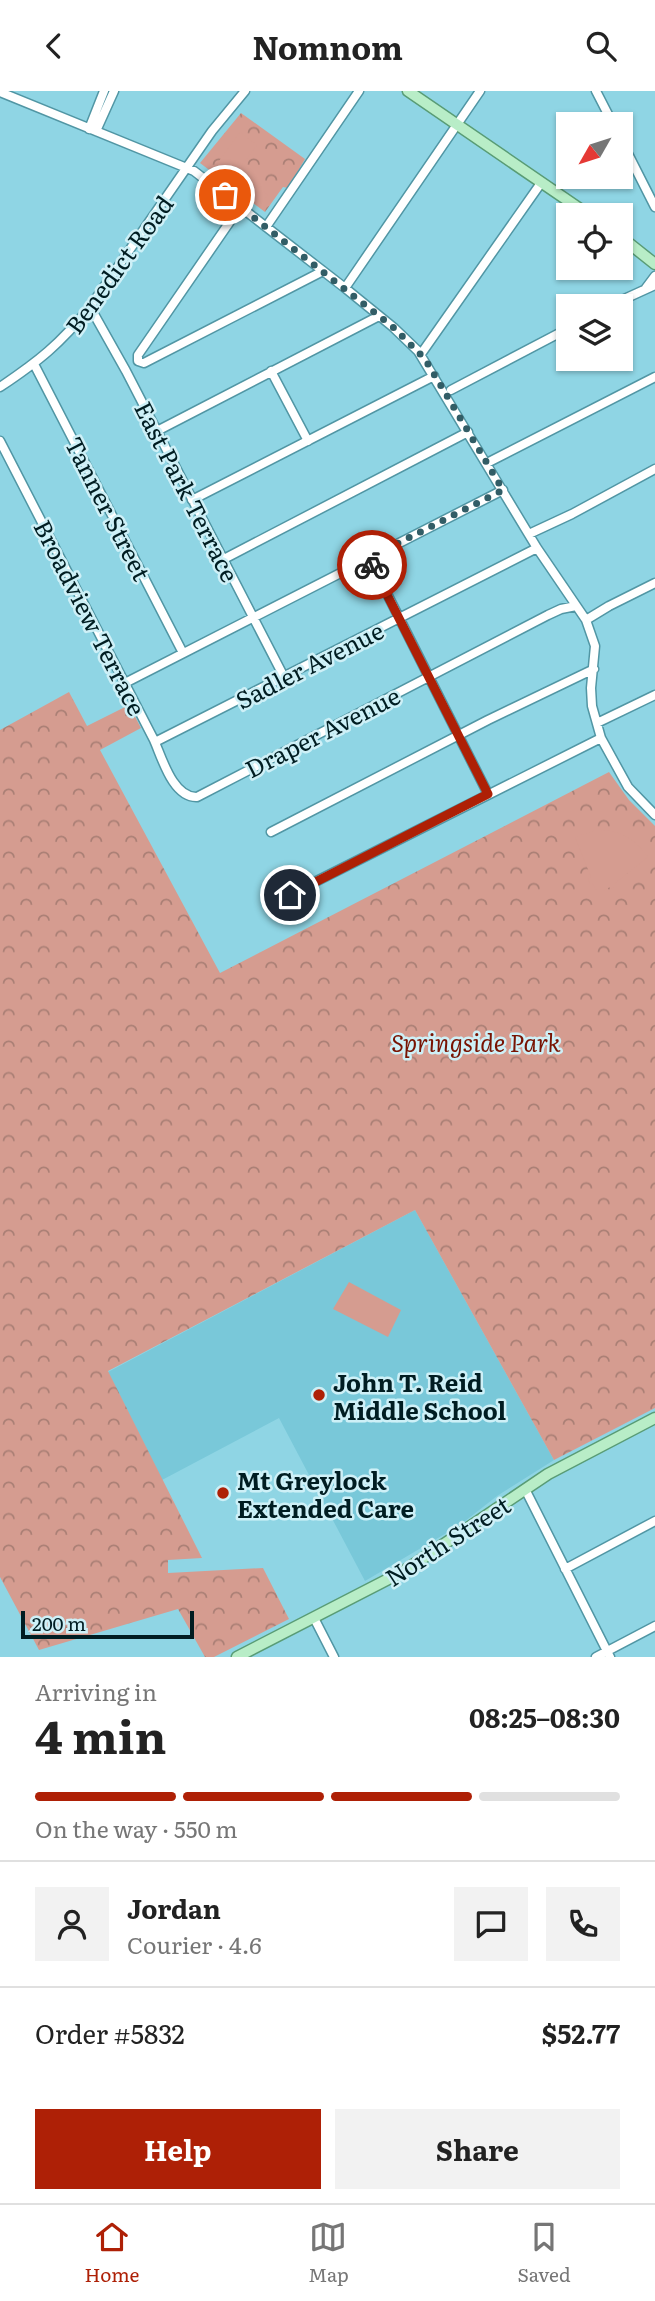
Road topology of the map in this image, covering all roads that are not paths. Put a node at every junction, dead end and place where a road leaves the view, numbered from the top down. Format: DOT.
graph roads {
  1 [pos="104,91"];
  2 [pos="114,91"];
  3 [pos="245,91"];
  4 [pos="359,91"];
  5 [pos="408,91"];
  6 [pos="480,91"];
  7 [pos="596,91"];
  8 [pos="0,92"];
  9 [pos="607,112"];
  10 [pos="457,125"];
  11 [pos="93,130"];
  12 [pos="634,166"];
  13 [pos="188,167"];
  14 [pos="541,183"];
  15 [pos="571,203"];
  16 [pos="240,207"];
  17 [pos="655,207"];
  18 [pos="266,227"];
  19 [pos="633,245"];
  20 [pos="638,249"];
  21 [pos="655,256"];
  22 [pos="655,264"];
  23 [pos="323,271"];
  24 [pos="655,277"];
  25 [pos="655,285"];
  26 [pos="345,288"];
  27 [pos="644,290"];
  28 [pos="633,295"];
  29 [pos="90,307"];
  30 [pos="379,316"];
  31 [pos="556,335"];
  32 [pos="421,354"];
  33 [pos="34,364"];
  34 [pos="271,371"];
  35 [pos="434,376"];
  36 [pos="655,377"];
  37 [pos="0,387"];
  38 [pos="451,390"];
  39 [pos="157,431"];
  40 [pos="468,432"];
  41 [pos="0,441"];
  42 [pos="308,441"];
  43 [pos="487,463"];
  44 [pos="655,469"];
  45 [pos="503,490"];
  46 [pos="192,500"];
  47 [pos="529,534"];
  48 [pos="537,548"];
  49 [pos="369,558"];
  50 [pos="222,560"];
  51 [pos="655,583"];
  52 [pos="576,606"];
  53 [pos="253,617"];
  54 [pos="398,619"];
  55 [pos="586,620"];
  56 [pos="183,653"];
  57 [pos="594,669"];
  58 [pos="284,677"];
  59 [pos="428,677"];
  60 [pos="125,683"];
  61 [pos="655,695"];
  62 [pos="597,723"];
  63 [pos="459,735"];
  64 [pos="601,738"];
  65 [pos="155,742"];
  66 [pos="183,792"];
  67 [pos="488,794"];
  68 [pos="654,813"];
  69 [pos="271,832"];
  70 [pos="273,903"];
  71 [pos="655,1417"];
  72 [pos="525,1489"];
  73 [pos="655,1521"];
  74 [pos="565,1569"];
  75 [pos="314,1618"];
  76 [pos="655,1626"];
  77 [pos="608,1655"];
  78 [pos="237,1657"];
  79 [pos="334,1657"];
  80 [pos="596,1657"];
  1 -- 11 [label="street"];
  2 -- 11 [label="street"];
  3 -- 13 [label="street, Benedict Road"];
  4 -- 18 [label="street"];
  5 -- 10 [label="main road"];
  6 -- 10 [label="street"];
  7 -- 9 [label="street"];
  8 -- 11 [label="street"];
  10 -- 14 [label="main road"];
  10 -- 26 [label="street"];
  11 -- 13 [label="street"];
  12 -- 17 [label="street"];
  13 -- 16 [label="street"];
  13 -- 29 [label="street, Benedict Road"];
  14 -- 15 [label="main road"];
  14 -- 32 [label="street"];
  16 -- 18 [label="street"];
  16 -- 23 [label="street"];
  18 -- 23 [label="street"];
  19 -- 20 [label="main road"];
  20 -- 21 [label="main road"];
  20 -- 22 [label="main road"];
  23 -- 26 [label="street"];
  24 -- 27 [label="street"];
  25 -- 27 [label="street"];
  26 -- 30 [label="street"];
  27 -- 28 [label="street"];
  29 -- 33 [label="street, Benedict Road"];
  29 -- 39 [label="street, East Park Terrace"];
  30 -- 32 [label="street"];
  30 -- 34 [label="street"];
  31 -- 38 [label="street"];
  32 -- 35 [label="street"];
  33 -- 37 [label="street, Benedict Road"];
  33 -- 56 [label="street, Tanner Street"];
  34 -- 39 [label="street"];
  34 -- 42 [label="street"];
  35 -- 40 [label="street"];
  35 -- 42 [label="street"];
  36 -- 43 [label="street"];
  39 -- 46 [label="street, East Park Terrace"];
  40 -- 43 [label="street"];
  40 -- 50 [label="street"];
  41 -- 60 [label="street, Broadview Terrace"];
  42 -- 46 [label="street"];
  43 -- 45 [label="street"];
  44 -- 47 [label="street"];
  45 -- 47 [label="street"];
  45 -- 49 [label="street"];
  46 -- 50 [label="street, East Park Terrace"];
  47 -- 48 [label="street"];
  48 -- 52 [label="street"];
  48 -- 54 [label="street, Sadler Avenue"];
  49 -- 53 [label="street"];
  49 -- 54 [label="street"];
  50 -- 53 [label="street, East Park Terrace"];
  51 -- 55 [label="street"];
  52 -- 55 [label="street"];
  52 -- 59 [label="street, Draper Avenue"];
  53 -- 56 [label="street"];
  53 -- 58 [label="street, East Park Terrace"];
  54 -- 58 [label="street, Sadler Avenue"];
  54 -- 59 [label="street"];
  55 -- 57 [label="street"];
  56 -- 60 [label="street"];
  57 -- 62 [label="street"];
  57 -- 63 [label="street"];
  58 -- 65 [label="street, Sadler Avenue"];
  59 -- 63 [label="street"];
  59 -- 66 [label="street, Draper Avenue"];
  60 -- 65 [label="street, Broadview Terrace"];
  61 -- 62 [label="street"];
  62 -- 64 [label="street"];
  63 -- 67 [label="street"];
  63 -- 69 [label="street"];
  64 -- 67 [label="street"];
  64 -- 68 [label="street"];
  65 -- 66 [label="street, Broadview Terrace"];
  67 -- 70 [label="street"];
  71 -- 72 [label="main road, North Street"];
  72 -- 74 [label="street"];
  72 -- 75 [label="main road, North Street"];
  73 -- 74 [label="street"];
  74 -- 77 [label="street"];
  75 -- 78 [label="main road, North Street"];
  75 -- 79 [label="street"];
  76 -- 77 [label="street"];
  77 -- 80 [label="street"];
}
